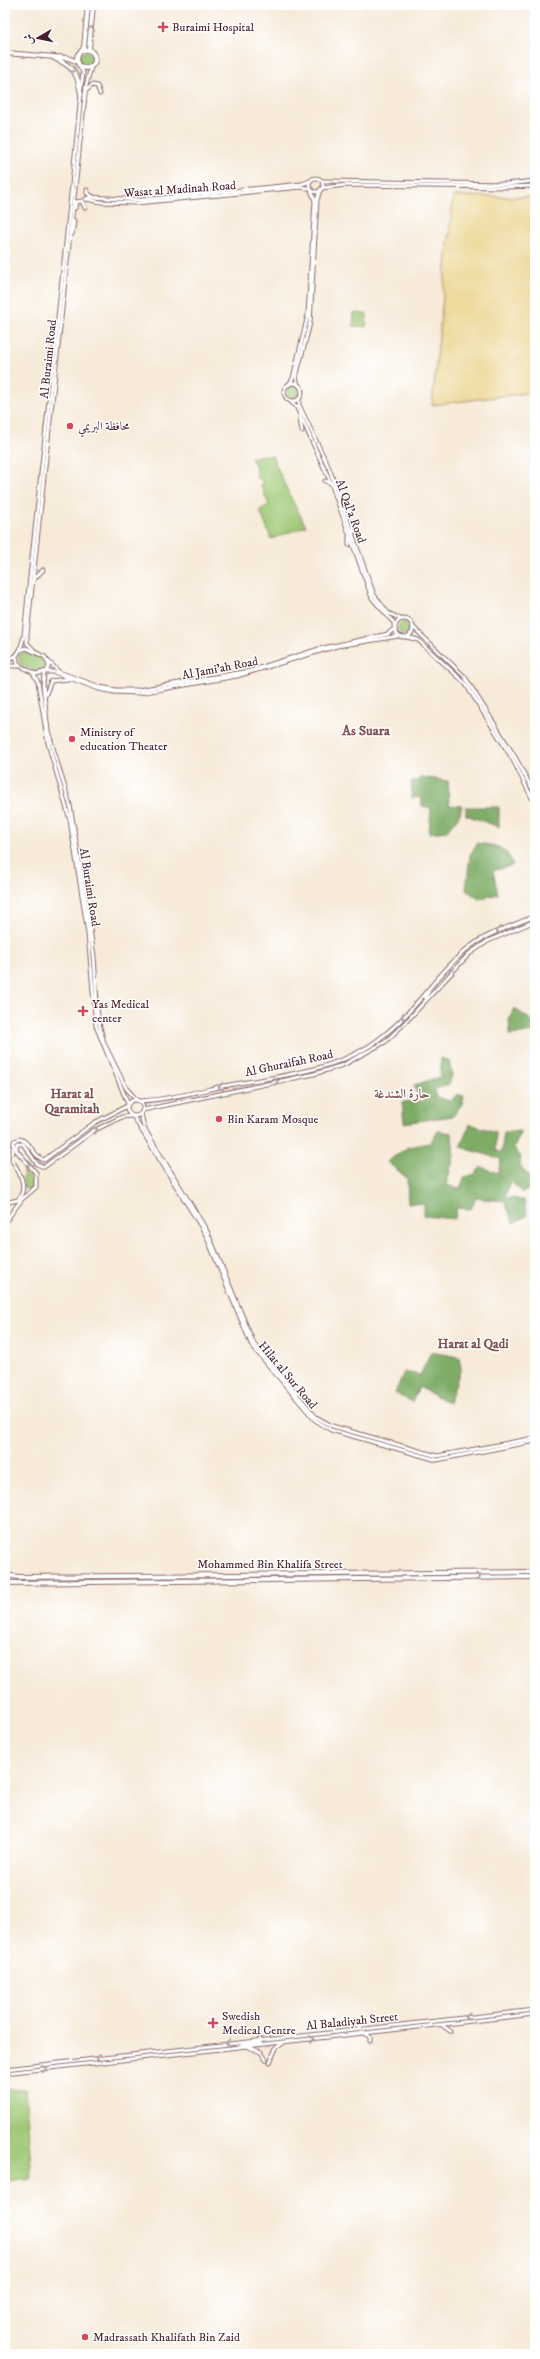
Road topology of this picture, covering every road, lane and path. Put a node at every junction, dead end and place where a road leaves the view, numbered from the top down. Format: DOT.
graph roads {
  1 [pos="88,5"];
  2 [pos="93,5"];
  3 [pos="5,52"];
  4 [pos="91,52"];
  5 [pos="80,53"];
  6 [pos="52,57"];
  7 [pos="68,58"];
  8 [pos="79,64"];
  9 [pos="91,67"];
  10 [pos="83,93"];
  11 [pos="100,94"];
  12 [pos="310,181"];
  13 [pos="322,181"];
  14 [pos="535,181"];
  15 [pos="535,186"];
  16 [pos="311,189"];
  17 [pos="321,189"];
  18 [pos="86,190"];
  19 [pos="94,197"];
  20 [pos="85,208"];
  21 [pos="69,249"];
  22 [pos="289,384"];
  23 [pos="298,385"];
  24 [pos="299,398"];
  25 [pos="290,401"];
  26 [pos="299,412"];
  27 [pos="302,431"];
  28 [pos="325,481"];
  29 [pos="331,483"];
  30 [pos="338,492"];
  31 [pos="342,493"];
  32 [pos="354,522"];
  33 [pos="348,529"];
  34 [pos="354,540"];
  35 [pos="349,545"];
  36 [pos="362,562"];
  37 [pos="368,564"];
  38 [pos="43,570"];
  39 [pos="33,580"];
  40 [pos="401,619"];
  41 [pos="394,627"];
  42 [pos="413,627"];
  43 [pos="399,636"];
  44 [pos="407,637"];
  45 [pos="20,650"];
  46 [pos="35,651"];
  47 [pos="16,655"];
  48 [pos="48,661"];
  49 [pos="5,662"];
  50 [pos="5,666"];
  51 [pos="18,666"];
  52 [pos="32,673"];
  53 [pos="44,673"];
  54 [pos="70,679"];
  55 [pos="165,682"];
  56 [pos="170,685"];
  57 [pos="44,698"];
  58 [pos="535,794"];
  59 [pos="535,804"];
  60 [pos="535,916"];
  61 [pos="535,921"];
  62 [pos="437,980"];
  63 [pos="428,999"];
  64 [pos="138,1101"];
  65 [pos="127,1105"];
  66 [pos="142,1111"];
  67 [pos="133,1116"];
  68 [pos="60,1149"];
  69 [pos="63,1154"];
  70 [pos="5,1199"];
  71 [pos="7,1215"];
  72 [pos="5,1222"];
  73 [pos="535,1438"];
  74 [pos="535,1441"];
  75 [pos="535,1572"];
  76 [pos="5,1575"];
  77 [pos="535,1577"];
  78 [pos="5,1583"];
  79 [pos="535,2010"];
  80 [pos="535,2014"];
  81 [pos="442,2025"];
  82 [pos="450,2031"];
  83 [pos="365,2033"];
  84 [pos="260,2039"];
  85 [pos="370,2041"];
  86 [pos="284,2042"];
  87 [pos="246,2047"];
  88 [pos="238,2048"];
  89 [pos="266,2060"];
  90 [pos="270,2062"];
  91 [pos="5,2069"];
  92 [pos="5,2073"];
  1 -- 5 [label="highway"];
  4 -- 2 [label="highway, one-way"];
  3 -- 6 [label="highway"];
  4 -- 5 [label="highway"];
  4 -- 9 [label="highway"];
  5 -- 7 [label="highway"];
  5 -- 8 [label="highway"];
  6 -- 7 [label="highway"];
  6 -- 10 [label="highway, one-way"];
  7 -- 8 [label="highway"];
  8 -- 9 [label="highway"];
  8 -- 10 [label="main road, Al Buraimi Road"];
  9 -- 10 [label="main road, Al Buraimi Road"];
  10 -- 11 [label="main road"];
  10 -- 21 [label="main road, Al Buraimi Road"];
  10 -- 45 [label="main road, Al Buraimi Road"];
  12 -- 13 [label="main road, Wasat al Madinah Road"];
  12 -- 16 [label="main road"];
  12 -- 19 [label="main road, Wasat al Madinah Road"];
  13 -- 14 [label="main road"];
  13 -- 17 [label="main road"];
  15 -- 17 [label="main road"];
  16 -- 17 [label="main road"];
  16 -- 19 [label="main road, Wasat al Madinah Road"];
  16 -- 22 [label="main road"];
  17 -- 23 [label="main road"];
  18 -- 19 [label="main road"];
  20 -- 21 [label="main road"];
  21 -- 39 [label="main road, Al Buraimi Road"];
  22 -- 23 [label="main road"];
  22 -- 25 [label="main road"];
  23 -- 24 [label="main road"];
  24 -- 25 [label="main road"];
  24 -- 30 [label="main road, Al Qal'a Road"];
  25 -- 26 [label="main road, Al Qal'a Road"];
  26 -- 27 [label="main road"];
  26 -- 29 [label="main road, Al Qal'a Road"];
  28 -- 29 [label="main road"];
  29 -- 33 [label="main road, Al Qal'a Road"];
  30 -- 31 [label="main road"];
  30 -- 34 [label="main road, Al Qal'a Road"];
  32 -- 34 [label="main road"];
  33 -- 35 [label="main road"];
  33 -- 41 [label="main road, Al Qal'a Road"];
  34 -- 36 [label="main road, Al Qal'a Road"];
  36 -- 37 [label="main road"];
  36 -- 40 [label="main road, Al Qal'a Road"];
  38 -- 39 [label="main road"];
  39 -- 46 [label="main road, Al Buraimi Road"];
  40 -- 41 [label="main road"];
  40 -- 42 [label="main road"];
  41 -- 43 [label="main road"];
  41 -- 56 [label="main road, Al Jami'ah Road"];
  42 -- 44 [label="main road"];
  42 -- 58 [label="main road"];
  43 -- 44 [label="main road"];
  43 -- 54 [label="main road, Al Jami'ah Road"];
  44 -- 59 [label="main road"];
  45 -- 46 [label="main road"];
  45 -- 47 [label="main road"];
  46 -- 48 [label="main road"];
  47 -- 49 [label="main road"];
  47 -- 51 [label="main road"];
  48 -- 53 [label="main road"];
  48 -- 56 [label="main road, Al Jami'ah Road"];
  50 -- 51 [label="main road"];
  51 -- 52 [label="main road"];
  52 -- 53 [label="main road"];
  52 -- 65 [label="main road, Al Buraimi Road"];
  53 -- 54 [label="main road, Al Jami'ah Road"];
  53 -- 57 [label="main road, Al Buraimi Road"];
  54 -- 57 [label="main road"];
  55 -- 56 [label="main road"];
  57 -- 64 [label="main road, Al Buraimi Road"];
  60 -- 62 [label="main road, Al Ghuraifah Road, one-way"];
  63 -- 61 [label="main road, Al Ghuraifah Road, one-way"];
  62 -- 63 [label="main road"];
  62 -- 64 [label="main road, Al Ghuraifah Road, one-way"];
  66 -- 63 [label="main road, Al Ghuraifah Road, one-way"];
  64 -- 65 [label="main road, Al Ghuraifah Road"];
  64 -- 66 [label="main road, Al Buraimi Road"];
  65 -- 67 [label="main road, Al Buraimi Road"];
  65 -- 68 [label="main road"];
  66 -- 67 [label="main road, Al Ghuraifah Road"];
  66 -- 73 [label="main road, Hilat al Sur Road"];
  69 -- 67 [label="main road, one-way"];
  67 -- 74 [label="main road, Hilat al Sur Road"];
  68 -- 69 [label="main road"];
  68 -- 70 [label="main road"];
  71 -- 69 [label="main road, one-way"];
  71 -- 72 [label="main road"];
  75 -- 76 [label="highway, Mohammed Bin Khalifa Street"];
  78 -- 77 [label="highway, Mohammed Bin Khalifa Street, one-way"];
  79 -- 84 [label="main road, Al Baladiyah Street, one-way"];
  80 -- 81 [label="main road, Al Baladiyah Street"];
  81 -- 82 [label="main road"];
  81 -- 83 [label="main road, Al Baladiyah Street"];
  83 -- 85 [label="main road"];
  86 -- 83 [label="main road, Al Baladiyah Street, one-way"];
  84 -- 88 [label="main road"];
  84 -- 91 [label="main road, Al Baladiyah Street, one-way"];
  86 -- 87 [label="main road, Al Baladiyah Street"];
  86 -- 90 [label="main road"];
  87 -- 88 [label="main road, Al Baladiyah Street"];
  87 -- 89 [label="main road"];
  92 -- 88 [label="main road, Al Baladiyah Street, one-way"];
}
